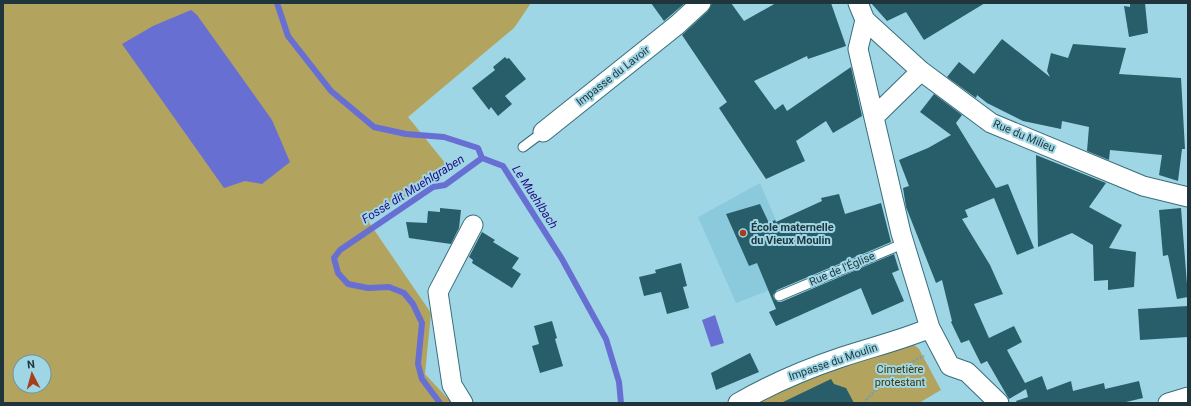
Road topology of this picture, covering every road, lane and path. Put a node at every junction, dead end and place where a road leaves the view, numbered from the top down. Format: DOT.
graph roads {
  1 [pos="701,3"];
  2 [pos="861,12"];
  3 [pos="921,71"];
  4 [pos="874,117"];
  5 [pos="543,132"];
  6 [pos="523,148"];
  7 [pos="1188,197"];
  8 [pos="474,225"];
  9 [pos="905,243"];
  10 [pos="779,296"];
  11 [pos="930,328"];
  12 [pos="941,348"];
  13 [pos="1188,397"];
  14 [pos="463,403"];
  15 [pos="738,403"];
  16 [pos="864,403"];
  17 [pos="998,403"];
  18 [pos="1168,403"];
  1 -- 5 [label="street, Impasse du Lavoir"];
  2 -- 3 [label="street, Rue du Milieu"];
  2 -- 4 [label="street"];
  3 -- 4 [label="street"];
  3 -- 7 [label="street, Rue du Milieu"];
  4 -- 9 [label="street"];
  5 -- 6 [label="lane, Impasse du Lavoir"];
  8 -- 14 [label="street"];
  9 -- 10 [label="lane, Rue de l'Église"];
  9 -- 11 [label="street"];
  11 -- 12 [label="street"];
  11 -- 15 [label="street, Impasse du Moulin"];
  12 -- 16 [label="path"];
  12 -- 17 [label="street"];
  13 -- 18 [label="street"];
}
